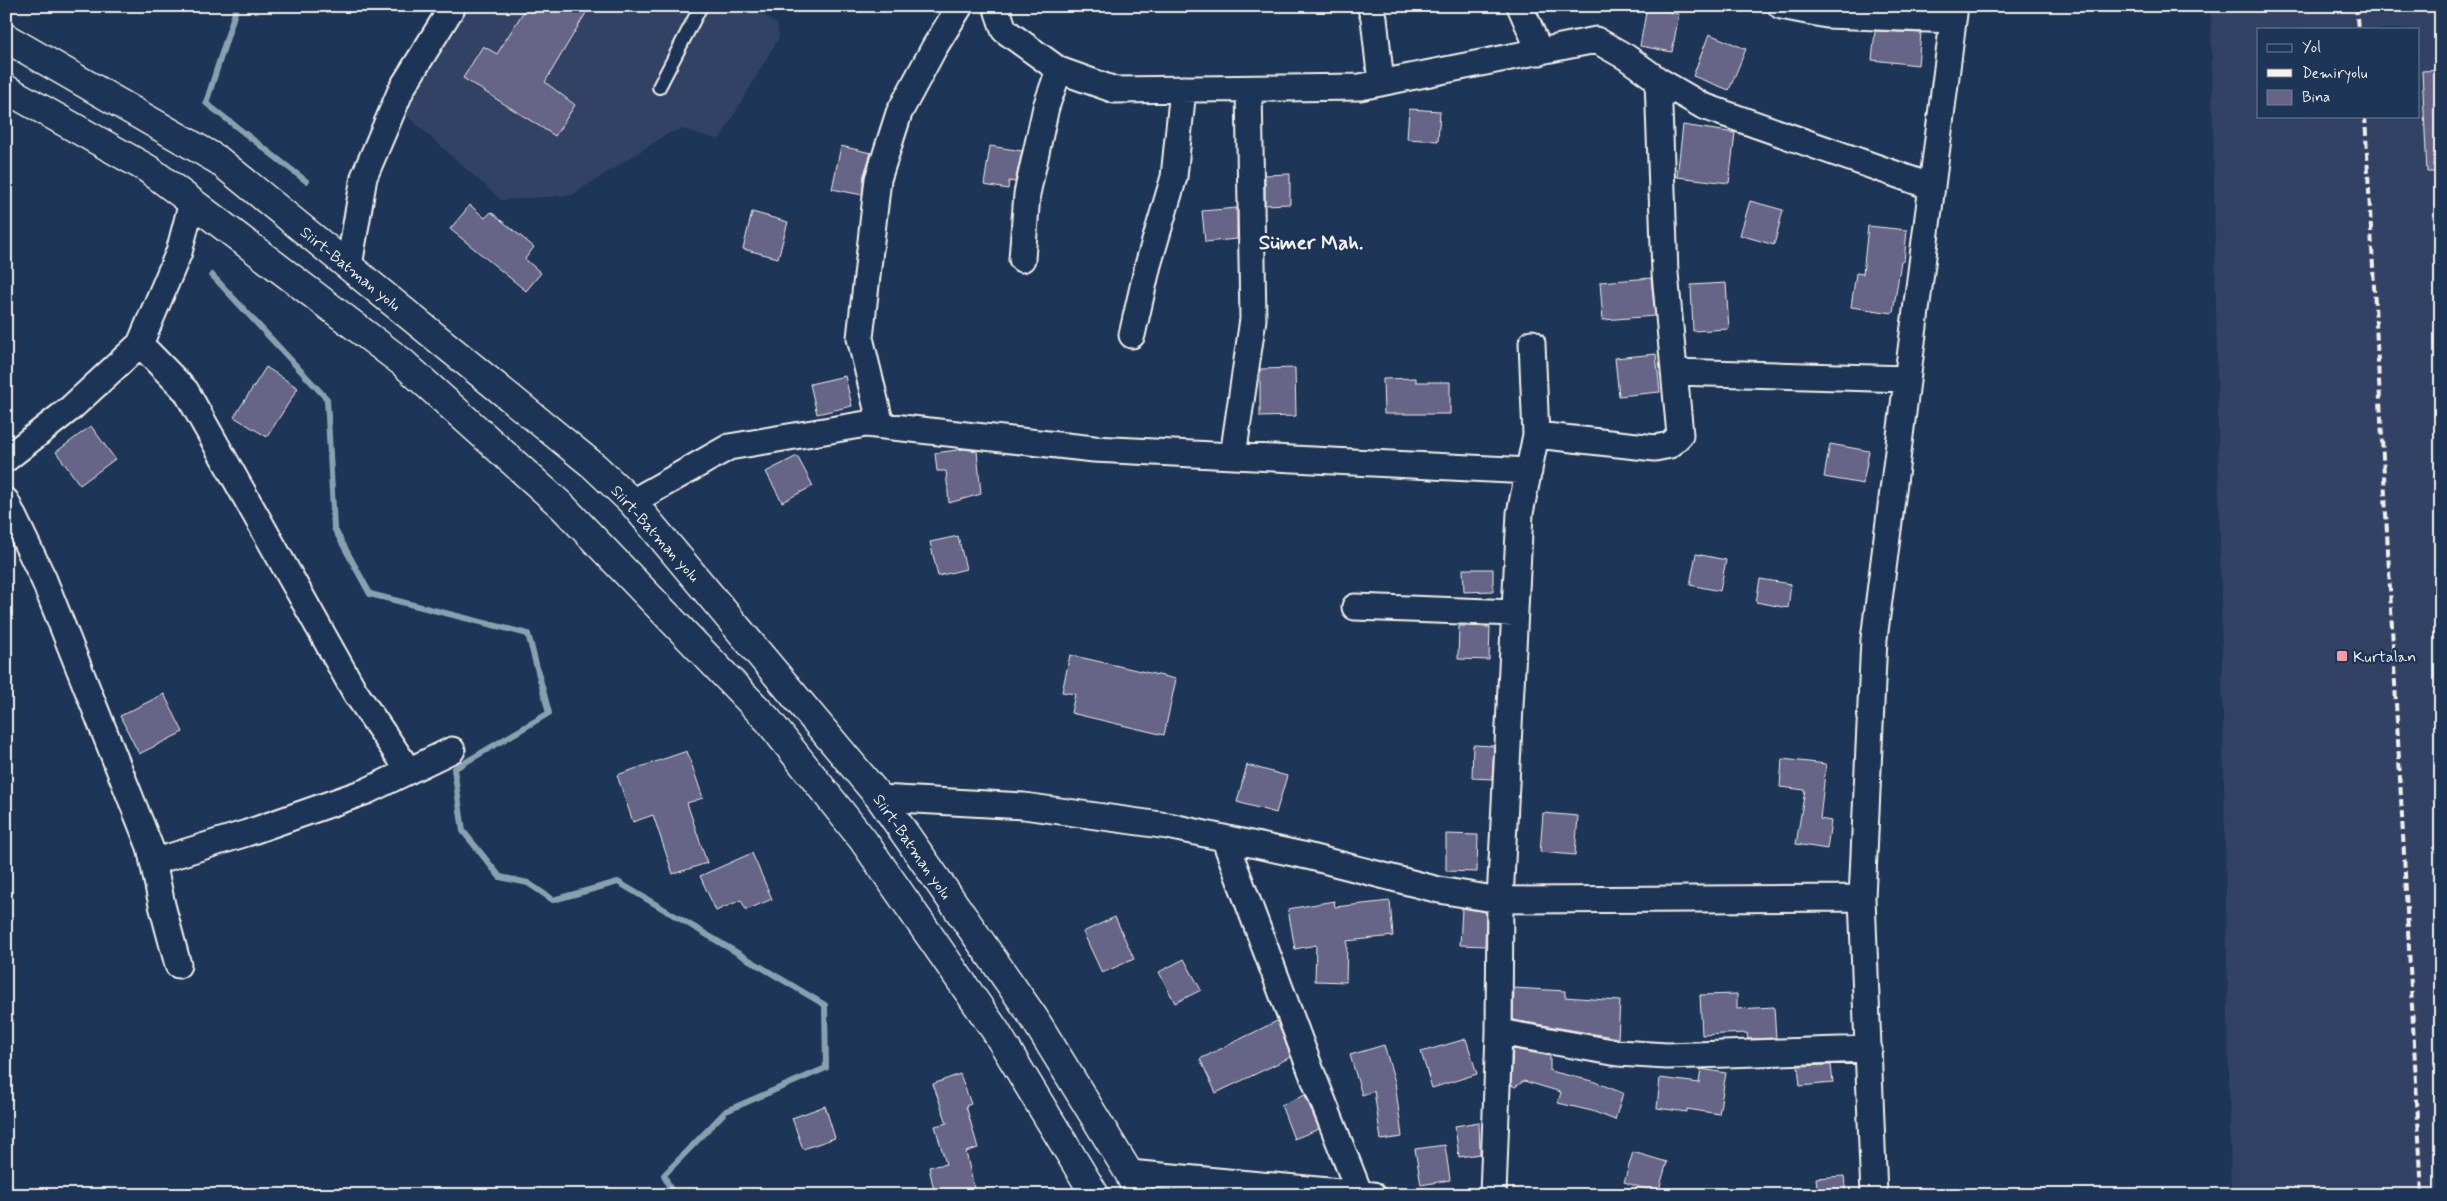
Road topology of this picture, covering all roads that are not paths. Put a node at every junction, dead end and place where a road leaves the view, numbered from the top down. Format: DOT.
graph roads {
  1 [pos="453,6"];
  2 [pos="701,6"];
  3 [pos="960,6"];
  4 [pos="996,6"];
  5 [pos="1370,6"];
  6 [pos="1520,6"];
  7 [pos="1781,6"];
  8 [pos="1954,13"];
  9 [pos="6,38"];
  10 [pos="1540,52"];
  11 [pos="1059,70"];
  12 [pos="1658,80"];
  13 [pos="1381,83"];
  14 [pos="659,86"];
  15 [pos="6,89"];
  16 [pos="1183,89"];
  17 [pos="1249,89"];
  18 [pos="1932,187"];
  19 [pos="192,202"];
  20 [pos="1022,260"];
  21 [pos="349,266"];
  22 [pos="1132,334"];
  23 [pos="140,344"];
  24 [pos="1532,344"];
  25 [pos="1674,372"];
  26 [pos="1907,379"];
  27 [pos="881,426"];
  28 [pos="1536,436"];
  29 [pos="1233,456"];
  30 [pos="6,459"];
  31 [pos="1529,470"];
  32 [pos="6,501"];
  33 [pos="632,502"];
  34 [pos="1355,607"];
  35 [pos="1515,614"];
  36 [pos="452,750"];
  37 [pos="409,770"];
  38 [pos="880,798"];
  39 [pos="1224,838"];
  40 [pos="153,862"];
  41 [pos="1862,898"];
  42 [pos="1500,900"];
  43 [pos="178,965"];
  44 [pos="1499,1032"];
  45 [pos="1869,1049"];
  46 [pos="1134,1184"];
  47 [pos="1366,1194"];
  48 [pos="1095,1195"];
  49 [pos="1493,1195"];
  50 [pos="1874,1195"];
  1 -- 21 [label="street"];
  2 -- 14 [label="lane"];
  3 -- 27 [label="street"];
  4 -- 11 [label="street"];
  5 -- 13 [label="street"];
  6 -- 10 [label="street"];
  7 -- 8 [label="street"];
  8 -- 18 [label="street"];
  9 -- 21 [label="highway, Siirt-Batman yolu"];
  10 -- 12 [label="street"];
  10 -- 13 [label="street"];
  11 -- 16 [label="street"];
  11 -- 20 [label="street"];
  12 -- 18 [label="street"];
  12 -- 25 [label="street"];
  13 -- 17 [label="street"];
  15 -- 19 [label="highway"];
  16 -- 17 [label="street"];
  16 -- 22 [label="street"];
  17 -- 29 [label="street"];
  18 -- 26 [label="street"];
  19 -- 23 [label="street"];
  19 -- 48 [label="highway"];
  21 -- 33 [label="highway, Siirt-Batman yolu"];
  23 -- 30 [label="street"];
  23 -- 37 [label="street"];
  24 -- 28 [label="street"];
  25 -- 26 [label="street"];
  25 -- 28 [label="street"];
  26 -- 41 [label="street"];
  27 -- 29 [label="street"];
  27 -- 33 [label="street"];
  28 -- 31 [label="street"];
  29 -- 31 [label="street"];
  31 -- 35 [label="street"];
  32 -- 40 [label="street"];
  33 -- 38 [label="highway, Siirt-Batman yolu"];
  34 -- 35 [label="street"];
  35 -- 42 [label="street"];
  36 -- 37 [label="street"];
  37 -- 40 [label="street"];
  38 -- 39 [label="street"];
  38 -- 46 [label="highway, Siirt-Batman yolu"];
  39 -- 42 [label="street"];
  39 -- 47 [label="street"];
  40 -- 43 [label="street"];
  41 -- 42 [label="street"];
  41 -- 45 [label="street"];
  42 -- 44 [label="street"];
  44 -- 45 [label="street"];
  44 -- 49 [label="street"];
  45 -- 50 [label="street"];
  46 -- 47 [label="street"];
}
